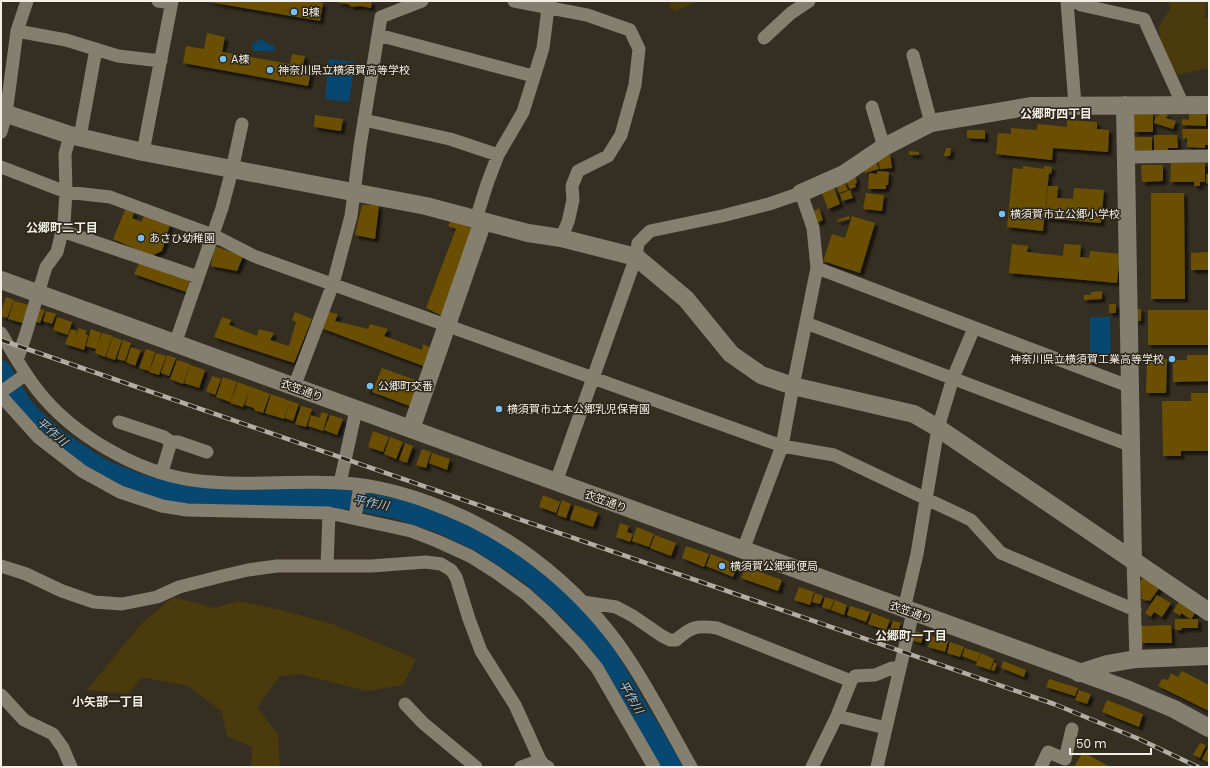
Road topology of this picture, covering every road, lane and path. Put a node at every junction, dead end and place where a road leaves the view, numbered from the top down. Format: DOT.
graph roads {
  1 [pos="27,1"];
  2 [pos="422,1"];
  3 [pos="514,1"];
  4 [pos="809,1"];
  5 [pos="1067,1"];
  6 [pos="1075,1"];
  7 [pos="167,2"];
  8 [pos="547,4"];
  9 [pos="17,31"];
  10 [pos="378,35"];
  11 [pos="764,38"];
  12 [pos="96,49"];
  13 [pos="913,55"];
  14 [pos="161,61"];
  15 [pos="533,76"];
  16 [pos="1075,105"];
  17 [pos="1125,105"];
  18 [pos="1183,105"];
  19 [pos="1209,105"];
  20 [pos="872,107"];
  21 [pos="3,113"];
  22 [pos="364,120"];
  23 [pos="931,123"];
  24 [pos="242,124"];
  25 [pos="1,132"];
  26 [pos="75,136"];
  27 [pos="884,147"];
  28 [pos="143,152"];
  29 [pos="498,155"];
  30 [pos="1209,156"];
  31 [pos="1126,157"];
  32 [pos="1,167"];
  33 [pos="232,170"];
  34 [pos="66,192"];
  35 [pos="354,193"];
  36 [pos="801,194"];
  37 [pos="480,220"];
  38 [pos="62,231"];
  39 [pos="213,235"];
  40 [pos="561,238"];
  41 [pos="636,257"];
  42 [pos="817,268"];
  43 [pos="198,277"];
  44 [pos="1,280"];
  45 [pos="333,284"];
  46 [pos="39,294"];
  47 [pos="806,323"];
  48 [pos="447,326"];
  49 [pos="974,328"];
  50 [pos="1,333"];
  51 [pos="175,344"];
  52 [pos="17,360"];
  53 [pos="23,376"];
  54 [pos="953,378"];
  55 [pos="593,379"];
  56 [pos="793,386"];
  57 [pos="294,387"];
  58 [pos="1130,388"];
  59 [pos="1,393"];
  60 [pos="356,410"];
  61 [pos="119,422"];
  62 [pos="938,428"];
  63 [pos="411,429"];
  64 [pos="171,442"];
  65 [pos="782,446"];
  66 [pos="1132,446"];
  67 [pos="206,452"];
  68 [pos="162,472"];
  69 [pos="556,482"];
  70 [pos="340,483"];
  71 [pos="360,486"];
  72 [pos="926,498"];
  73 [pos="330,513"];
  74 [pos="355,516"];
  75 [pos="743,550"];
  76 [pos="1133,560"];
  77 [pos="1,566"];
  78 [pos="327,566"];
  79 [pos="583,602"];
  80 [pos="1135,610"];
  81 [pos="908,611"];
  82 [pos="1209,612"];
  83 [pos="1209,656"];
  84 [pos="1136,659"];
  85 [pos="900,667"];
  86 [pos="1079,673"];
  87 [pos="851,680"];
  88 [pos="1,695"];
  89 [pos="405,704"];
  90 [pos="837,716"];
  91 [pos="886,728"];
  92 [pos="1209,728"];
  93 [pos="1072,729"];
  94 [pos="544,763"];
  95 [pos="71,767"];
  96 [pos="476,767"];
  97 [pos="521,767"];
  98 [pos="654,767"];
  99 [pos="691,767"];
  100 [pos="812,767"];
  101 [pos="877,767"];
  102 [pos="1041,767"];
  1 -- 9 [label="street"];
  2 -- 10 [label="street"];
  3 -- 8 [label="street"];
  4 -- 11 [label="street"];
  5 -- 16 [label="street"];
  6 -- 18 [label="street"];
  7 -- 14 [label="street"];
  8 -- 15 [label="street"];
  8 -- 40 [label="street"];
  9 -- 12 [label="street"];
  9 -- 21 [label="street"];
  10 -- 15 [label="street"];
  10 -- 22 [label="street"];
  12 -- 14 [label="street"];
  12 -- 26 [label="street"];
  13 -- 23 [label="street"];
  14 -- 28 [label="street"];
  15 -- 29 [label="street"];
  16 -- 17 [label="street"];
  16 -- 23 [label="street"];
  17 -- 18 [label="street"];
  17 -- 31 [label="street"];
  18 -- 19 [label="street"];
  20 -- 27 [label="street"];
  21 -- 25 [label="street"];
  21 -- 26 [label="street"];
  22 -- 29 [label="street"];
  22 -- 35 [label="street"];
  23 -- 27 [label="street"];
  24 -- 33 [label="street"];
  26 -- 28 [label="street"];
  26 -- 34 [label="street"];
  27 -- 36 [label="street"];
  28 -- 33 [label="street"];
  29 -- 37 [label="street"];
  30 -- 31 [label="street"];
  31 -- 58 [label="street"];
  32 -- 34 [label="street"];
  33 -- 35 [label="street"];
  33 -- 39 [label="street"];
  34 -- 38 [label="street"];
  34 -- 39 [label="street"];
  35 -- 37 [label="street"];
  35 -- 45 [label="street"];
  36 -- 41 [label="street"];
  36 -- 42 [label="street"];
  37 -- 40 [label="street"];
  37 -- 48 [label="street"];
  38 -- 43 [label="street"];
  38 -- 46 [label="street"];
  39 -- 43 [label="street"];
  39 -- 45 [label="street"];
  40 -- 41 [label="street"];
  41 -- 55 [label="street"];
  41 -- 56 [label="street"];
  42 -- 47 [label="street"];
  42 -- 49 [label="street"];
  43 -- 51 [label="street"];
  44 -- 46 [label="street, 衣笠通り"];
  45 -- 48 [label="street"];
  45 -- 57 [label="street"];
  46 -- 51 [label="street, 衣笠通り"];
  46 -- 52 [label="street"];
  47 -- 54 [label="street"];
  47 -- 56 [label="street"];
  48 -- 55 [label="street"];
  48 -- 63 [label="street"];
  49 -- 54 [label="street"];
  49 -- 58 [label="street"];
  50 -- 52 [label="street"];
  51 -- 57 [label="street, 衣笠通り"];
  52 -- 53 [label="street"];
  53 -- 59 [label="street"];
  53 -- 68 [label="street"];
  54 -- 62 [label="street"];
  54 -- 66 [label="street"];
  55 -- 65 [label="street"];
  55 -- 69 [label="street"];
  56 -- 62 [label="street"];
  56 -- 65 [label="street"];
  57 -- 60 [label="street, 衣笠通り"];
  58 -- 66 [label="street"];
  59 -- 73 [label="street"];
  60 -- 63 [label="street, 衣笠通り"];
  60 -- 70 [label="street"];
  61 -- 64 [label="street"];
  62 -- 72 [label="street"];
  62 -- 76 [label="street"];
  63 -- 69 [label="street, 衣笠通り"];
  64 -- 67 [label="street"];
  64 -- 68 [label="street"];
  65 -- 72 [label="street"];
  65 -- 75 [label="street"];
  66 -- 76 [label="street"];
  68 -- 70 [label="street"];
  69 -- 75 [label="street, 衣笠通り"];
  70 -- 71 [label="street"];
  71 -- 74 [label="street"];
  71 -- 79 [label="street"];
  72 -- 80 [label="street"];
  72 -- 81 [label="street"];
  73 -- 74 [label="street"];
  73 -- 78 [label="street"];
  74 -- 98 [label="street"];
  75 -- 81 [label="street, 衣笠通り"];
  76 -- 80 [label="street"];
  76 -- 82 [label="street"];
  77 -- 78 [label="street"];
  78 -- 94 [label="street"];
  79 -- 87 [label="street"];
  79 -- 99 [label="street"];
  80 -- 84 [label="street"];
  81 -- 85 [label="street"];
  81 -- 86 [label="street, 衣笠通り"];
  83 -- 84 [label="street"];
  84 -- 86 [label="street"];
  85 -- 87 [label="street"];
  85 -- 91 [label="street"];
  86 -- 92 [label="street, 衣笠通り"];
  87 -- 90 [label="street"];
  88 -- 95 [label="street"];
  89 -- 96 [label="street"];
  90 -- 91 [label="street"];
  90 -- 100 [label="street"];
  91 -- 101 [label="street"];
  93 -- 102 [label="street"];
  94 -- 97 [label="street"];
}
